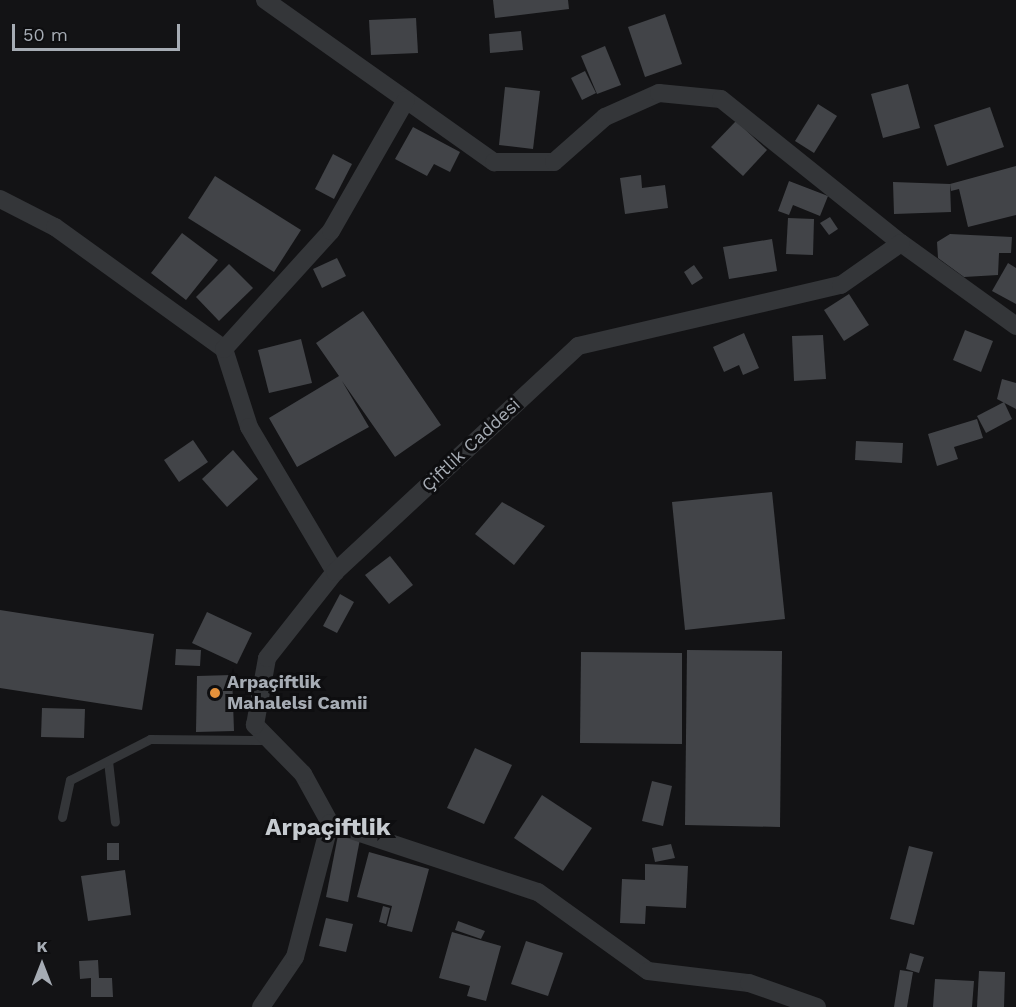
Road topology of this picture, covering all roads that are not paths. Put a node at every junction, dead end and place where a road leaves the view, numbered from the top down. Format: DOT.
graph roads {
  1 [pos="265,0"];
  2 [pos="406,100"];
  3 [pos="0,199"];
  4 [pos="902,243"];
  5 [pos="1016,326"];
  6 [pos="224,349"];
  7 [pos="335,572"];
  8 [pos="269,740"];
  9 [pos="108,761"];
  10 [pos="62,817"];
  11 [pos="114,822"];
  12 [pos="330,823"];
  13 [pos="261,1007"];
  14 [pos="817,1007"];
  1 -- 2 [label="street"];
  2 -- 4 [label="street"];
  2 -- 6 [label="street"];
  3 -- 6 [label="street"];
  4 -- 5 [label="street"];
  4 -- 7 [label="street, Çiftlik Caddesi"];
  6 -- 7 [label="street"];
  7 -- 8 [label="street, Çiftlik Caddesi"];
  8 -- 9 [label="lane"];
  8 -- 12 [label="street, Çiftlik Caddesi"];
  9 -- 10 [label="lane"];
  9 -- 11 [label="lane"];
  12 -- 13 [label="street"];
  12 -- 14 [label="street"];
}
